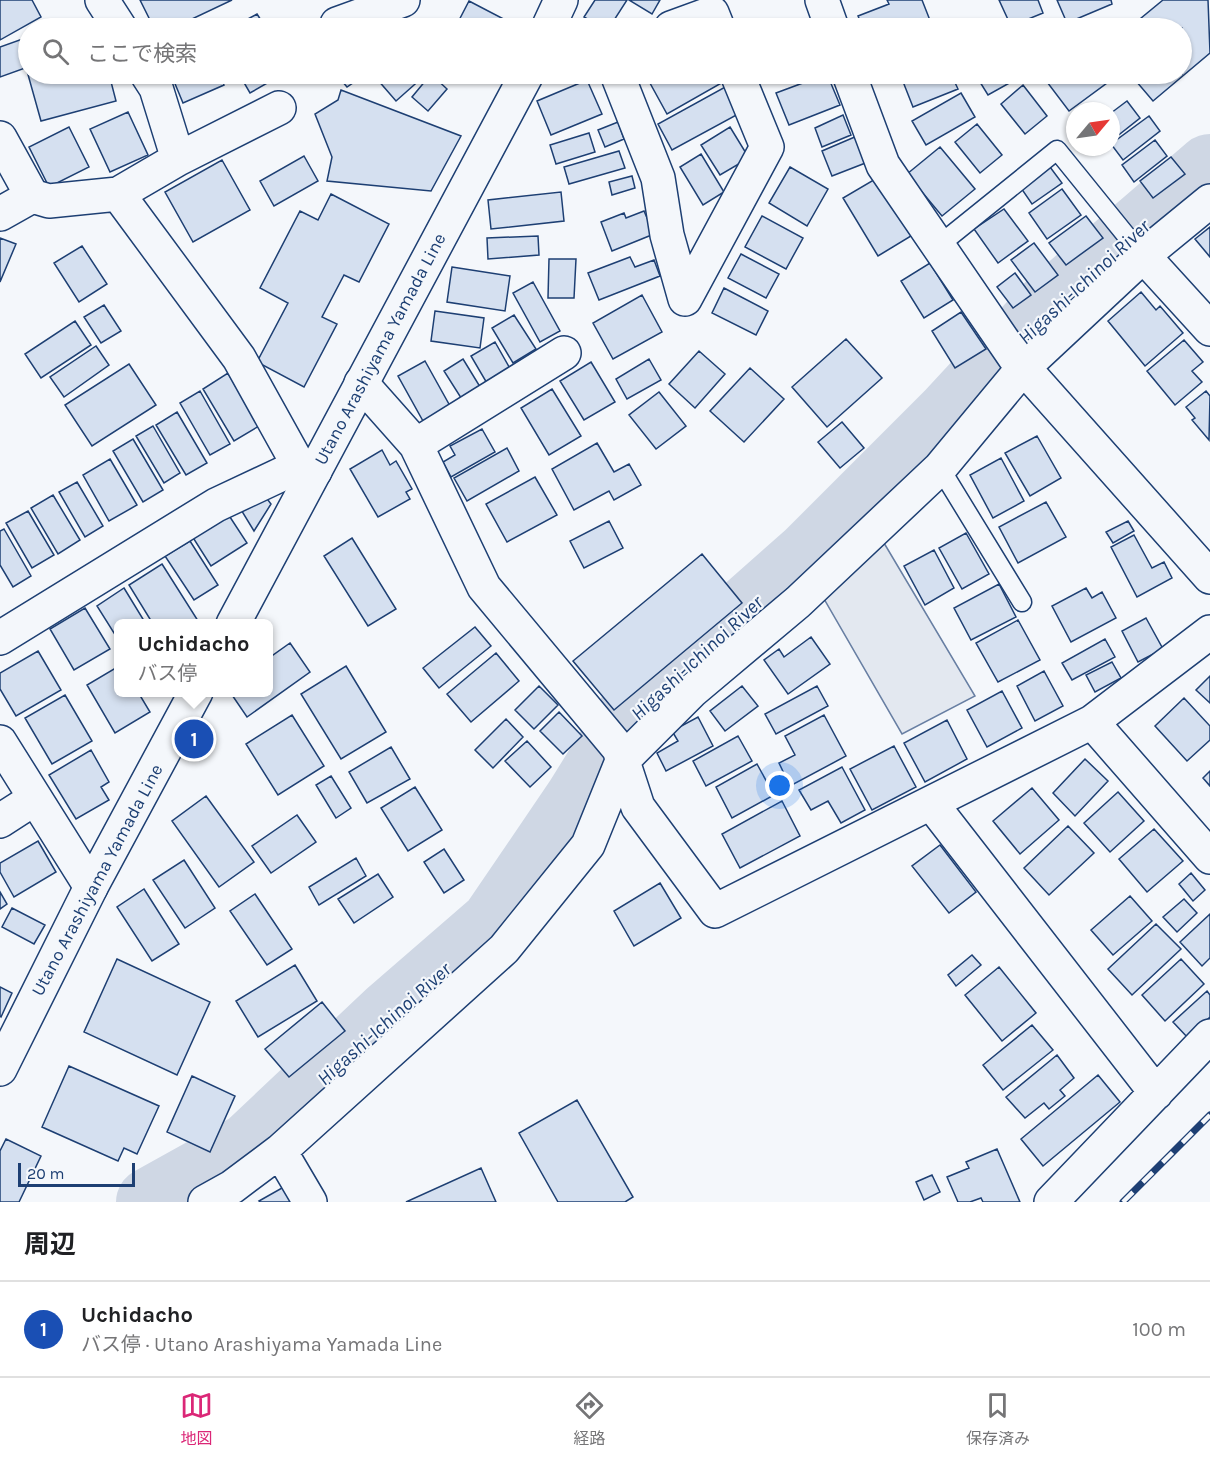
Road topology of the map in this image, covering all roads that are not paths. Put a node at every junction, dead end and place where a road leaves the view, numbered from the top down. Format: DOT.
graph roads {
  1 [pos="102,0"];
  2 [pos="403,0"];
  3 [pos="822,0"];
  4 [pos="114,18"];
  5 [pos="354,18"];
  6 [pos="698,18"];
  7 [pos="714,18"];
  8 [pos="828,18"];
  9 [pos="153,84"];
  10 [pos="522,84"];
  11 [pos="621,84"];
  12 [pos="741,84"];
  13 [pos="853,84"];
  14 [pos="279,108"];
  15 [pos="0,138"];
  16 [pos="178,159"];
  17 [pos="118,194"];
  18 [pos="32,196"];
  19 [pos="1210,201"];
  20 [pos="0,214"];
  21 [pos="938,246"];
  22 [pos="1136,246"];
  23 [pos="1210,329"];
  24 [pos="564,353"];
  25 [pos="1013,354"];
  26 [pos="361,383"];
  27 [pos="416,445"];
  28 [pos="940,468"];
  29 [pos="307,469"];
  30 [pos="1210,577"];
  31 [pos="1022,602"];
  32 [pos="235,619"];
  33 [pos="1210,632"];
  34 [pos="0,638"];
  35 [pos="194,697"];
  36 [pos="1092,722"];
  37 [pos="0,742"];
  38 [pos="615,747"];
  39 [pos="34,799"];
  40 [pos="932,803"];
  41 [pos="0,821"];
  42 [pos="1210,857"];
  43 [pos="91,887"];
  44 [pos="1210,1036"];
  45 [pos="0,1069"];
  46 [pos="1156,1093"];
  47 [pos="280,1150"];
  48 [pos="205,1202"];
  49 [pos="310,1202"];
  50 [pos="1051,1202"];
  1 -- 4 [label="street"];
  2 -- 5 [label="street"];
  3 -- 8 [label="street"];
  6 -- 7 [label="street"];
  9 -- 16 [label="street"];
  10 -- 26 [label="street, Utano Arashiyama Yamada Line"];
  11 -- 12 [label="street"];
  13 -- 21 [label="street"];
  14 -- 16 [label="street"];
  15 -- 18 [label="street"];
  16 -- 17 [label="street"];
  17 -- 18 [label="street"];
  17 -- 29 [label="street"];
  18 -- 20 [label="street"];
  19 -- 22 [label="street"];
  21 -- 22 [label="lane"];
  21 -- 25 [label="street"];
  22 -- 23 [label="street"];
  22 -- 25 [label="street"];
  24 -- 27 [label="street"];
  25 -- 28 [label="street"];
  25 -- 30 [label="street"];
  26 -- 27 [label="street"];
  26 -- 29 [label="street, Utano Arashiyama Yamada Line"];
  27 -- 38 [label="street"];
  28 -- 31 [label="lane"];
  28 -- 38 [label="street"];
  29 -- 32 [label="street, Utano Arashiyama Yamada Line"];
  29 -- 34 [label="street"];
  33 -- 36 [label="street"];
  35 -- 43 [label="street, Utano Arashiyama Yamada Line"];
  36 -- 40 [label="street"];
  36 -- 42 [label="street"];
  37 -- 39 [label="street"];
  38 -- 40 [label="street"];
  38 -- 47 [label="street"];
  39 -- 41 [label="street"];
  39 -- 43 [label="street"];
  40 -- 46 [label="street"];
  43 -- 45 [label="street, Utano Arashiyama Yamada Line"];
  44 -- 46 [label="street"];
  46 -- 50 [label="street"];
  47 -- 48 [label="street"];
  47 -- 49 [label="street"];
}
